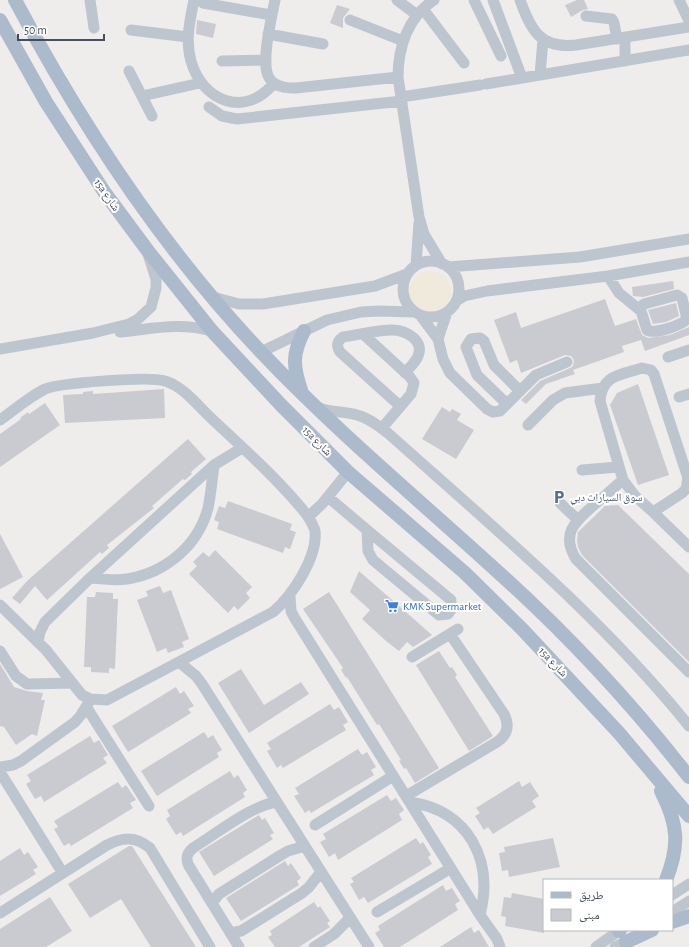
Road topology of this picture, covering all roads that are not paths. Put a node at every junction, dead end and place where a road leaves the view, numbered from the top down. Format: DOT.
graph roads {
  1 [pos="7,0"];
  2 [pos="15,0"];
  3 [pos="90,0"];
  4 [pos="275,0"];
  5 [pos="397,0"];
  6 [pos="434,0"];
  7 [pos="474,0"];
  8 [pos="493,0"];
  9 [pos="520,0"];
  10 [pos="679,0"];
  11 [pos="198,2"];
  12 [pos="420,12"];
  13 [pos="271,15"];
  14 [pos="586,16"];
  15 [pos="0,20"];
  16 [pos="350,20"];
  17 [pos="689,21"];
  18 [pos="689,27"];
  19 [pos="94,28"];
  20 [pos="131,30"];
  21 [pos="268,34"];
  22 [pos="188,37"];
  23 [pos="621,38"];
  24 [pos="543,40"];
  25 [pos="403,41"];
  26 [pos="323,44"];
  27 [pos="41,49"];
  28 [pos="689,50"];
  29 [pos="501,56"];
  30 [pos="265,60"];
  31 [pos="222,61"];
  32 [pos="625,61"];
  33 [pos="464,63"];
  34 [pos="129,71"];
  35 [pos="540,75"];
  36 [pos="398,77"];
  37 [pos="522,78"];
  38 [pos="200,83"];
  39 [pos="274,83"];
  40 [pos="142,96"];
  41 [pos="401,99"];
  42 [pos="209,107"];
  43 [pos="152,116"];
  44 [pos="419,217"];
  45 [pos="689,239"];
  46 [pos="148,251"];
  47 [pos="689,262"];
  48 [pos="416,265"];
  49 [pos="445,266"];
  50 [pos="407,274"];
  51 [pos="608,276"];
  52 [pos="213,297"];
  53 [pos="456,301"];
  54 [pos="641,311"];
  55 [pos="447,312"];
  56 [pos="417,313"];
  57 [pos="212,331"];
  58 [pos="304,331"];
  59 [pos="93,333"];
  60 [pos="363,334"];
  61 [pos="438,339"];
  62 [pos="0,349"];
  63 [pos="689,350"];
  64 [pos="261,352"];
  65 [pos="668,357"];
  66 [pos="568,362"];
  67 [pos="405,373"];
  68 [pos="536,375"];
  69 [pos="506,378"];
  70 [pos="603,388"];
  71 [pos="520,391"];
  72 [pos="303,394"];
  73 [pos="507,404"];
  74 [pos="314,406"];
  75 [pos="400,406"];
  76 [pos="0,420"];
  77 [pos="528,425"];
  78 [pos="382,428"];
  79 [pos="242,448"];
  80 [pos="214,465"];
  81 [pos="618,467"];
  82 [pos="582,470"];
  83 [pos="348,472"];
  84 [pos="623,480"];
  85 [pos="328,497"];
  86 [pos="560,503"];
  87 [pos="653,512"];
  88 [pos="308,517"];
  89 [pos="577,519"];
  90 [pos="368,530"];
  91 [pos="689,548"];
  92 [pos="90,578"];
  93 [pos="290,596"];
  94 [pos="0,605"];
  95 [pos="38,642"];
  96 [pos="0,651"];
  97 [pos="412,657"];
  98 [pos="179,662"];
  99 [pos="689,672"];
  100 [pos="72,683"];
  101 [pos="88,704"];
  102 [pos="689,726"];
  103 [pos="648,766"];
  104 [pos="0,767"];
  105 [pos="0,772"];
  106 [pos="393,776"];
  107 [pos="689,777"];
  108 [pos="408,799"];
  109 [pos="277,802"];
  110 [pos="150,806"];
  111 [pos="689,816"];
  112 [pos="315,825"];
  113 [pos="305,846"];
  114 [pos="59,868"];
  115 [pos="451,868"];
  116 [pos="321,872"];
  117 [pos="666,879"];
  118 [pos="689,884"];
  119 [pos="673,894"];
  120 [pos="689,901"];
  121 [pos="212,903"];
  122 [pos="673,911"];
  123 [pos="377,912"];
  124 [pos="0,913"];
  125 [pos="480,915"];
  126 [pos="689,916"];
  127 [pos="350,918"];
  128 [pos="673,922"];
  129 [pos="640,931"];
  130 [pos="647,931"];
  131 [pos="230,933"];
  132 [pos="620,936"];
  133 [pos="210,947"];
  134 [pos="239,947"];
  135 [pos="314,947"];
  136 [pos="369,947"];
  137 [pos="500,947"];
  138 [pos="596,947"];
  1 -- 27 [label="main road"];
  2 -- 27 [label="main road, 15a شارع"];
  3 -- 19 [label="street"];
  4 -- 13 [label="street"];
  5 -- 12 [label="street"];
  6 -- 12 [label="street"];
  7 -- 29 [label="street"];
  8 -- 37 [label="street"];
  9 -- 24 [label="street"];
  10 -- 17 [label="street"];
  11 -- 13 [label="street"];
  11 -- 22 [label="street"];
  12 -- 25 [label="street"];
  12 -- 33 [label="street"];
  13 -- 21 [label="street"];
  14 -- 23 [label="street"];
  15 -- 46 [label="main road, 15a شارع"];
  16 -- 25 [label="street"];
  18 -- 23 [label="street"];
  20 -- 22 [label="street"];
  21 -- 26 [label="street"];
  21 -- 30 [label="street"];
  22 -- 38 [label="street"];
  23 -- 24 [label="street"];
  23 -- 32 [label="street"];
  24 -- 35 [label="street"];
  25 -- 36 [label="street"];
  27 -- 52 [label="main road, 15a شارع"];
  28 -- 32 [label="street"];
  30 -- 31 [label="street"];
  30 -- 39 [label="street"];
  32 -- 35 [label="street"];
  34 -- 40 [label="street"];
  35 -- 37 [label="street"];
  36 -- 39 [label="street"];
  36 -- 41 [label="street"];
  37 -- 41 [label="street"];
  38 -- 39 [label="street"];
  38 -- 40 [label="street"];
  40 -- 43 [label="street"];
  41 -- 42 [label="street"];
  41 -- 44 [label="street"];
  44 -- 48 [label="street"];
  44 -- 49 [label="street"];
  45 -- 49 [label="street"];
  46 -- 57 [label="main road, 15a شارع"];
  46 -- 59 [label="street"];
  46 -- 64 [label="main road"];
  47 -- 51 [label="street"];
  48 -- 49 [label="street"];
  48 -- 50 [label="street"];
  49 -- 53 [label="street"];
  50 -- 52 [label="street"];
  50 -- 56 [label="street"];
  51 -- 53 [label="street"];
  51 -- 54 [label="street"];
  52 -- 64 [label="main road, 15a شارع"];
  53 -- 55 [label="street"];
  55 -- 56 [label="street"];
  55 -- 61 [label="street"];
  56 -- 58 [label="street"];
  56 -- 61 [label="street"];
  57 -- 59 [label="street"];
  57 -- 83 [label="main road, 15a شارع"];
  58 -- 64 [label="street"];
  58 -- 72 [label="main road"];
  59 -- 62 [label="street"];
  60 -- 67 [label="street"];
  60 -- 67 [label="street"];
  60 -- 75 [label="street"];
  61 -- 73 [label="street"];
  63 -- 65 [label="street"];
  64 -- 72 [label="main road, 15a شارع"];
  66 -- 68 [label="street"];
  67 -- 75 [label="street"];
  68 -- 69 [label="street"];
  68 -- 71 [label="street"];
  69 -- 71 [label="street"];
  69 -- 73 [label="street"];
  70 -- 77 [label="street"];
  70 -- 81 [label="street"];
  70 -- 87 [label="street"];
  71 -- 73 [label="street"];
  72 -- 74 [label="main road, 15a شارع"];
  74 -- 78 [label="street"];
  74 -- 107 [label="main road, 15a شارع"];
  75 -- 78 [label="street"];
  76 -- 79 [label="street"];
  78 -- 102 [label="street"];
  79 -- 80 [label="street"];
  79 -- 88 [label="street"];
  80 -- 92 [label="street"];
  80 -- 92 [label="street"];
  81 -- 82 [label="street"];
  81 -- 84 [label="street"];
  83 -- 85 [label="street"];
  83 -- 103 [label="main road, 15a شارع"];
  84 -- 87 [label="street"];
  84 -- 89 [label="street"];
  85 -- 88 [label="street"];
  85 -- 90 [label="street"];
  86 -- 89 [label="street"];
  87 -- 91 [label="street"];
  88 -- 93 [label="street"];
  89 -- 99 [label="street"];
  90 -- 90 [label="street"];
  92 -- 95 [label="street"];
  93 -- 98 [label="street"];
  93 -- 106 [label="street"];
  94 -- 95 [label="street"];
  95 -- 100 [label="street"];
  96 -- 100 [label="street"];
  97 -- 108 [label="street"];
  98 -- 101 [label="street"];
  98 -- 109 [label="street"];
  100 -- 101 [label="street"];
  101 -- 104 [label="street"];
  101 -- 110 [label="street"];
  103 -- 111 [label="main road, 15a شارع"];
  103 -- 117 [label="main road"];
  105 -- 114 [label="street"];
  106 -- 108 [label="street"];
  106 -- 112 [label="street"];
  108 -- 115 [label="street"];
  108 -- 125 [label="street"];
  109 -- 113 [label="street"];
  109 -- 121 [label="street"];
  113 -- 116 [label="street"];
  113 -- 121 [label="street"];
  115 -- 123 [label="street"];
  115 -- 125 [label="street"];
  116 -- 127 [label="street"];
  116 -- 131 [label="street"];
  118 -- 119 [label="street"];
  120 -- 122 [label="street"];
  121 -- 131 [label="street"];
  124 -- 133 [label="street"];
  125 -- 137 [label="street"];
  126 -- 128 [label="main road"];
  127 -- 135 [label="street"];
  127 -- 136 [label="street"];
  129 -- 132 [label="street"];
  130 -- 132 [label="main road"];
  131 -- 134 [label="street"];
  132 -- 138 [label="street"];
}
